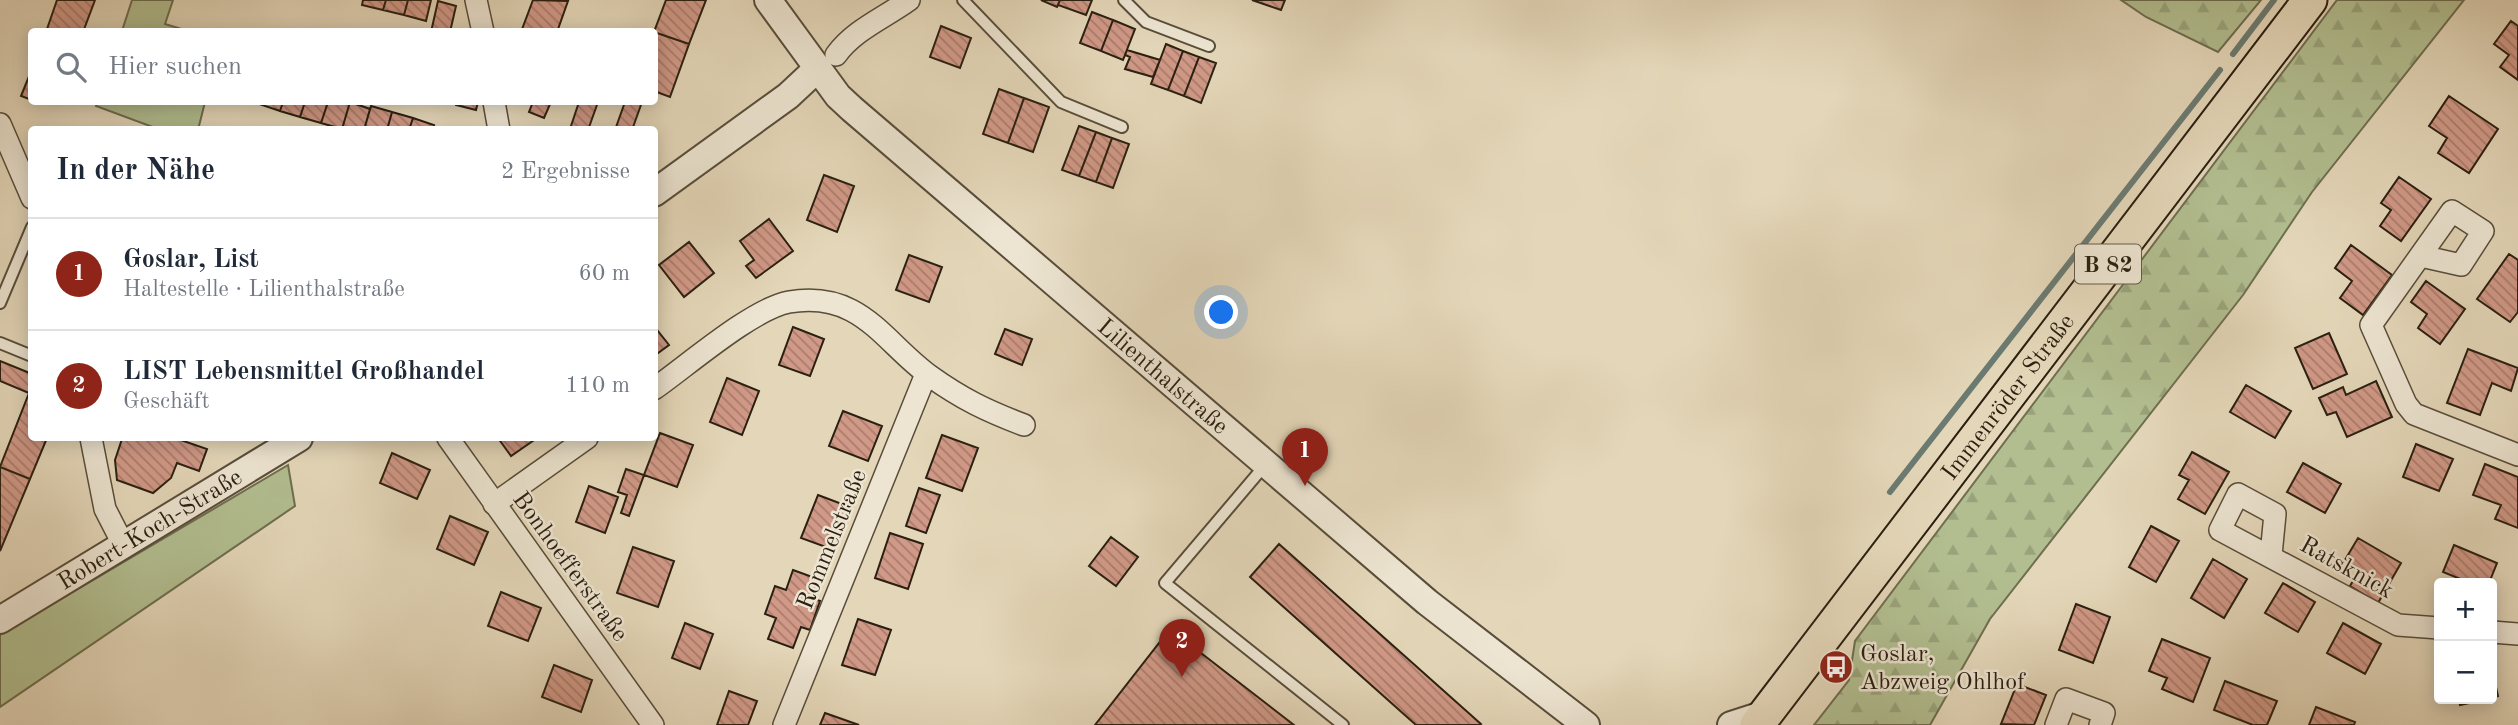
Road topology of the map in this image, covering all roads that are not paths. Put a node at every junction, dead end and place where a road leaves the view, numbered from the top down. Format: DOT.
graph roads {
  1 [pos="475,0"];
  2 [pos="768,0"];
  3 [pos="909,0"];
  4 [pos="962,0"];
  5 [pos="1124,0"];
  6 [pos="2310,0"];
  7 [pos="482,28"];
  8 [pos="1209,46"];
  9 [pos="818,68"];
  10 [pos="495,105"];
  11 [pos="0,124"];
  12 [pos="498,126"];
  13 [pos="1122,127"];
  14 [pos="28,189"];
  15 [pos="658,190"];
  16 [pos="28,237"];
  17 [pos="2421,256"];
  18 [pos="0,303"];
  19 [pos="0,343"];
  20 [pos="28,354"];
  21 [pos="926,374"];
  22 [pos="658,386"];
  23 [pos="1024,425"];
  24 [pos="92,441"];
  25 [pos="294,441"];
  26 [pos="450,441"];
  27 [pos="583,441"];
  28 [pos="2518,455"];
  29 [pos="1266,464"];
  30 [pos="494,504"];
  31 [pos="124,547"];
  32 [pos="2271,555"];
  33 [pos="0,620"];
  34 [pos="2434,628"];
  35 [pos="2497,632"];
  36 [pos="2518,634"];
  37 [pos="1761,720"];
  38 [pos="653,725"];
  39 [pos="785,725"];
  40 [pos="1343,725"];
  41 [pos="1586,725"];
  42 [pos="1731,725"];
  43 [pos="2056,725"];
  44 [pos="2099,725"];
  1 -- 7 [label="street"];
  2 -- 9 [label="street, Lilienthalstraße"];
  3 -- 9 [label="street"];
  4 -- 13 [label="lane"];
  5 -- 8 [label="lane"];
  6 -- 37 [label="main road, Immenröder Straße / B 82"];
  9 -- 15 [label="street"];
  9 -- 29 [label="street, Lilienthalstraße"];
  10 -- 12 [label="street"];
  11 -- 14 [label="street"];
  16 -- 18 [label="lane"];
  17 -- 28 [label="street"];
  19 -- 20 [label="lane"];
  21 -- 22 [label="street"];
  21 -- 23 [label="street"];
  21 -- 39 [label="street, Rommelstraße"];
  24 -- 31 [label="street"];
  25 -- 31 [label="street, Robert-Koch-Straße"];
  26 -- 30 [label="street, Bonhoefferstraße"];
  27 -- 30 [label="street"];
  29 -- 40 [label="lane"];
  29 -- 41 [label="street, Lilienthalstraße"];
  30 -- 38 [label="street, Bonhoefferstraße"];
  31 -- 33 [label="street, Robert-Koch-Straße"];
  32 -- 34 [label="street, Ratsknick"];
  35 -- 36 [label="street"];
  37 -- 42 [label="street"];
  43 -- 44 [label="street"];
}
